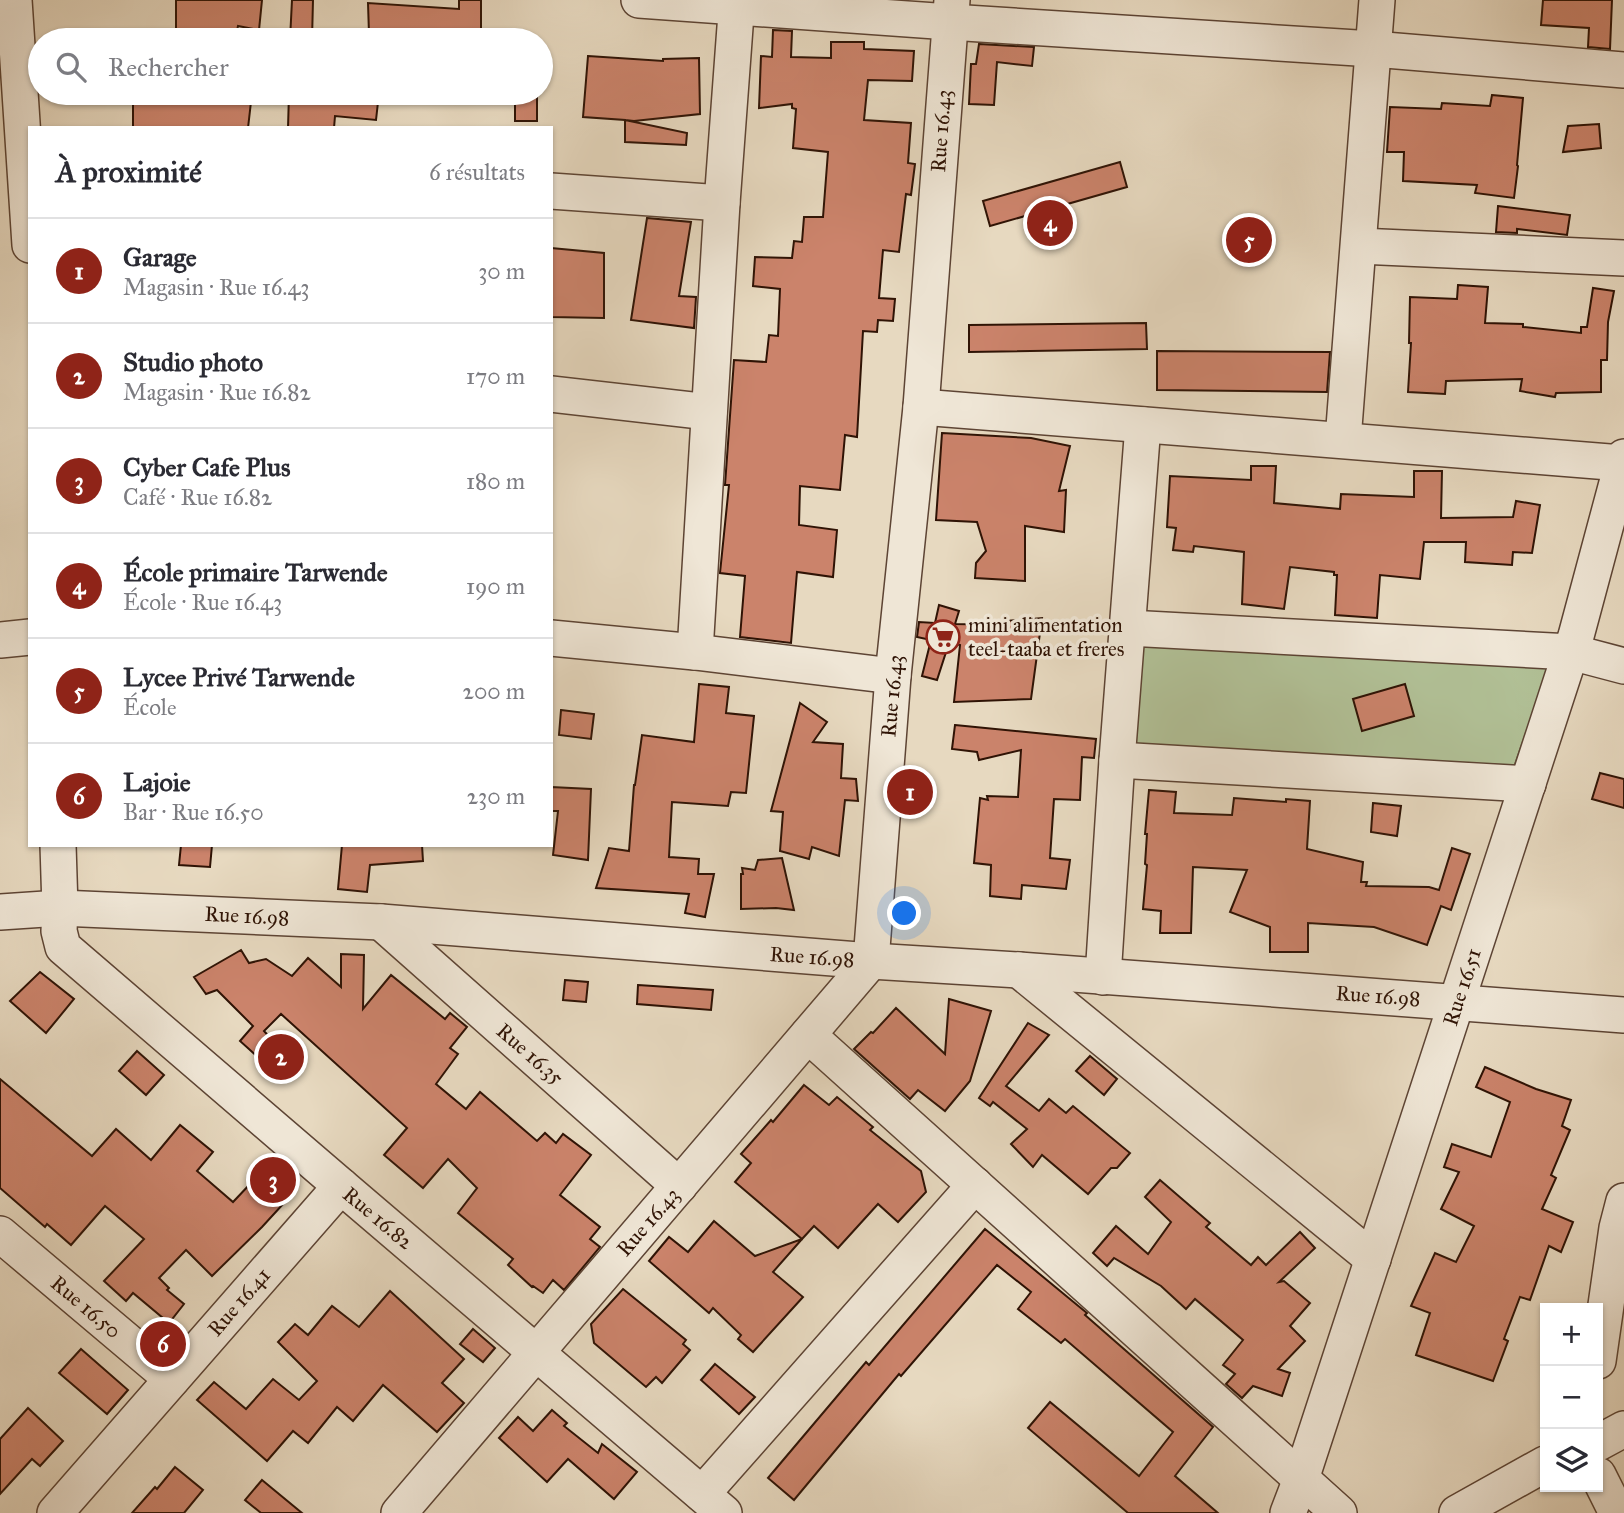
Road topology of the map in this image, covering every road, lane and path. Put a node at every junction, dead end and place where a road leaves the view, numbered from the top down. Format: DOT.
graph roads {
  1 [pos="14,0"];
  2 [pos="639,0"];
  3 [pos="1377,0"];
  4 [pos="737,4"];
  5 [pos="951,11"];
  6 [pos="1373,49"];
  7 [pos="1624,70"];
  8 [pos="27,153"];
  9 [pos="28,184"];
  10 [pos="553,191"];
  11 [pos="722,203"];
  12 [pos="1359,246"];
  13 [pos="1624,258"];
  14 [pos="553,394"];
  15 [pos="920,407"];
  16 [pos="709,412"];
  17 [pos="1143,425"];
  18 [pos="1343,440"];
  19 [pos="1623,460"];
  20 [pos="1128,628"];
  21 [pos="28,638"];
  22 [pos="553,638"];
  23 [pos="0,640"];
  24 [pos="695,652"];
  25 [pos="1571,652"];
  26 [pos="1624,666"];
  27 [pos="893,676"];
  28 [pos="1117,760"];
  29 [pos="1528,784"];
  30 [pos="58,847"];
  31 [pos="60,908"];
  32 [pos="0,912"];
  33 [pos="381,922"];
  34 [pos="871,961"];
  35 [pos="1019,970"];
  36 [pos="1103,977"];
  37 [pos="1457,1002"];
  38 [pos="1624,1014"];
  39 [pos="808,1035"];
  40 [pos="975,1185"];
  41 [pos="341,1186"];
  42 [pos="679,1186"];
  43 [pos="1622,1219"];
  44 [pos="0,1234"];
  45 [pos="1373,1259"];
  46 [pos="1603,1331"];
  47 [pos="536,1352"];
  48 [pos="172,1379"];
  49 [pos="1624,1429"];
  50 [pos="1603,1440"];
  51 [pos="1540,1467"];
  52 [pos="1301,1479"];
  53 [pos="1603,1485"];
  54 [pos="713,1504"];
  55 [pos="55,1513"];
  56 [pos="399,1513"];
  57 [pos="1288,1513"];
  58 [pos="1339,1513"];
  59 [pos="1457,1513"];
  60 [pos="1617,1513"];
  1 -- 8 [label="street"];
  2 -- 4 [label="street"];
  3 -- 6 [label="street"];
  4 -- 5 [label="street"];
  4 -- 11 [label="street"];
  5 -- 6 [label="street"];
  5 -- 15 [label="street, Rue 16.43"];
  6 -- 7 [label="street"];
  6 -- 12 [label="street"];
  8 -- 9 [label="street"];
  10 -- 11 [label="street"];
  11 -- 16 [label="street"];
  12 -- 13 [label="street"];
  12 -- 18 [label="street"];
  14 -- 16 [label="street"];
  15 -- 17 [label="street"];
  15 -- 27 [label="street, Rue 16.43"];
  16 -- 24 [label="street"];
  17 -- 18 [label="street"];
  17 -- 20 [label="street"];
  18 -- 19 [label="street"];
  19 -- 25 [label="street, Rue 16.51"];
  20 -- 25 [label="street"];
  20 -- 28 [label="street"];
  21 -- 23 [label="street"];
  22 -- 24 [label="street"];
  24 -- 27 [label="street"];
  25 -- 26 [label="street"];
  25 -- 29 [label="street, Rue 16.51"];
  27 -- 34 [label="street, Rue 16.43"];
  28 -- 29 [label="street"];
  28 -- 36 [label="street"];
  29 -- 37 [label="street, Rue 16.51"];
  30 -- 31 [label="street, Rue 16.82"];
  31 -- 32 [label="street, Rue 16.98"];
  31 -- 33 [label="street, Rue 16.98"];
  31 -- 41 [label="street, Rue 16.82"];
  33 -- 34 [label="street, Rue 16.98"];
  33 -- 42 [label="street, Rue 16.35"];
  34 -- 35 [label="street, Rue 16.98"];
  34 -- 39 [label="street, Rue 16.43"];
  35 -- 36 [label="street, Rue 16.98"];
  35 -- 45 [label="street"];
  36 -- 37 [label="street, Rue 16.98"];
  37 -- 38 [label="street, Rue 16.98"];
  37 -- 45 [label="street, Rue 16.51"];
  39 -- 40 [label="street"];
  39 -- 42 [label="street, Rue 16.43"];
  40 -- 52 [label="street"];
  40 -- 54 [label="street"];
  41 -- 47 [label="street, Rue 16.82"];
  41 -- 48 [label="street, Rue 16.41"];
  42 -- 47 [label="street, Rue 16.43"];
  43 -- 46 [label="street"];
  44 -- 48 [label="street, Rue 16.50"];
  45 -- 52 [label="street, Rue 16.51"];
  47 -- 54 [label="street, Rue 16.82"];
  47 -- 56 [label="street, Rue 16.43"];
  48 -- 55 [label="street, Rue 16.41"];
  49 -- 50 [label="street"];
  51 -- 59 [label="street"];
  52 -- 57 [label="street, Rue 16.51"];
  52 -- 58 [label="street"];
  53 -- 60 [label="street"];
}
